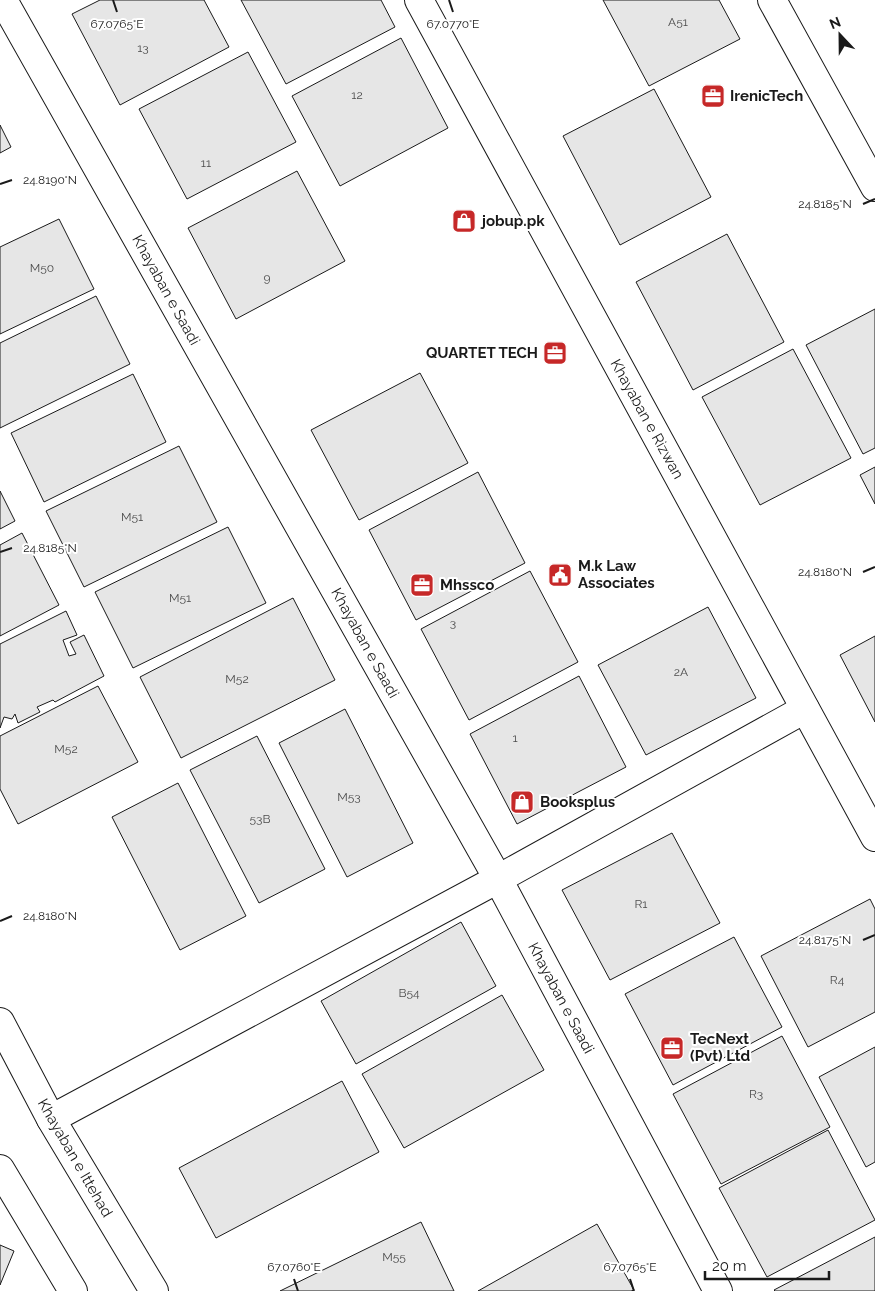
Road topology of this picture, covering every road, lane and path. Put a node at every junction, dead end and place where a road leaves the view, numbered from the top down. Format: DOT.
graph roads {
  1 [pos="3,0"];
  2 [pos="419,0"];
  3 [pos="772,0"];
  4 [pos="875,188"];
  5 [pos="805,709"];
  6 [pos="875,838"];
  7 [pos="498,879"];
  8 [pos="0,1022"];
  9 [pos="51,1119"];
  10 [pos="0,1168"];
  11 [pos="73,1291"];
  12 [pos="154,1291"];
  13 [pos="718,1291"];
  1 -- 7 [label="street, Khayaban e Saadi"];
  2 -- 5 [label="street, Khayaban e Rizwan"];
  3 -- 4 [label="street"];
  5 -- 6 [label="street, Khayaban e Rizwan"];
  5 -- 7 [label="street"];
  7 -- 9 [label="street"];
  7 -- 13 [label="street, Khayaban e Saadi"];
  8 -- 9 [label="street, Khayaban e Ittehad"];
  9 -- 12 [label="street, Khayaban e Ittehad"];
  10 -- 11 [label="street"];
}
